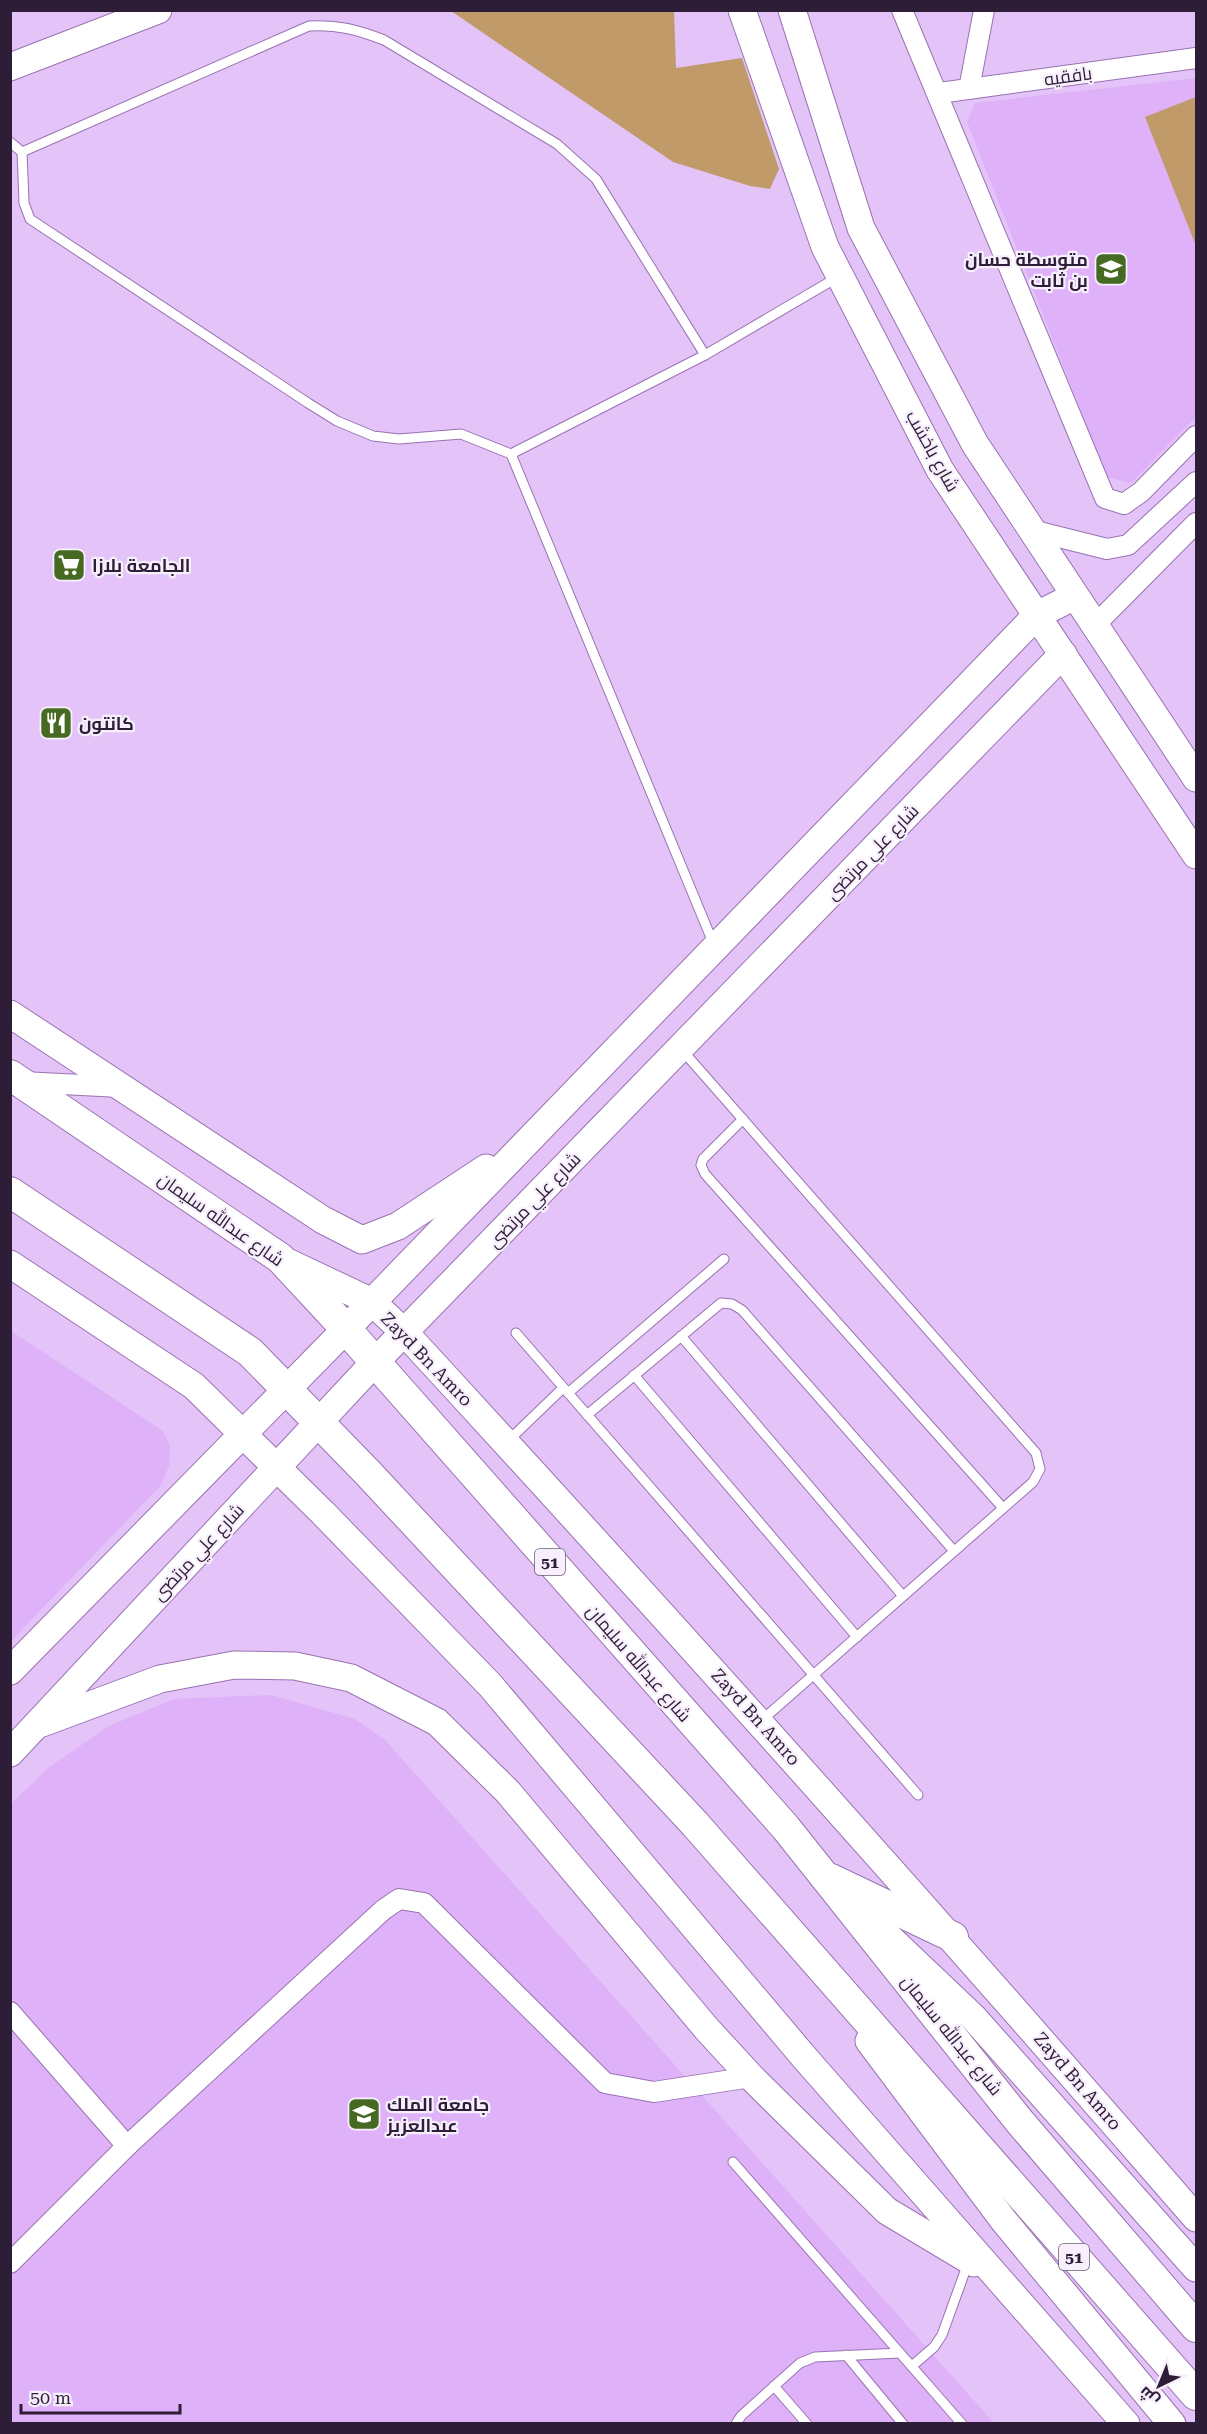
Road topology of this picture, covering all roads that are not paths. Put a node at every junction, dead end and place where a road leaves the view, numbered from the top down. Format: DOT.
graph roads {
  1 [pos="158,10"];
  2 [pos="742,10"];
  3 [pos="792,10"];
  4 [pos="902,10"];
  5 [pos="984,10"];
  6 [pos="1197,58"];
  7 [pos="10,67"];
  8 [pos="969,89"];
  9 [pos="939,93"];
  10 [pos="10,142"];
  11 [pos="22,152"];
  12 [pos="840,275"];
  13 [pos="705,356"];
  14 [pos="1197,436"];
  15 [pos="511,454"];
  16 [pos="1197,482"];
  17 [pos="1196,524"];
  18 [pos="1031,530"];
  19 [pos="1076,596"];
  20 [pos="1037,615"];
  21 [pos="1095,625"];
  22 [pos="1063,654"];
  23 [pos="1197,778"];
  24 [pos="1197,855"];
  25 [pos="715,947"];
  26 [pos="10,1014"];
  27 [pos="681,1048"];
  28 [pos="15,1078"];
  29 [pos="121,1087"];
  30 [pos="742,1119"];
  31 [pos="527,1142"];
  32 [pos="10,1191"];
  33 [pos="280,1258"];
  34 [pos="724,1259"];
  35 [pos="10,1264"];
  36 [pos="372,1302"];
  37 [pos="346,1329"];
  38 [pos="405,1333"];
  39 [pos="516,1333"];
  40 [pos="681,1336"];
  41 [pos="375,1362"];
  42 [pos="634,1375"];
  43 [pos="287,1389"];
  44 [pos="565,1391"];
  45 [pos="587,1415"];
  46 [pos="319,1422"];
  47 [pos="241,1436"];
  48 [pos="506,1443"];
  49 [pos="276,1468"];
  50 [pos="1003,1508"];
  51 [pos="954,1551"];
  52 [pos="903,1596"];
  53 [pos="857,1637"];
  54 [pos="10,1671"];
  55 [pos="813,1674"];
  56 [pos="760,1722"];
  57 [pos="19,1740"];
  58 [pos="918,1795"];
  59 [pos="825,1876"];
  60 [pos="778,1920"];
  61 [pos="953,1937"];
  62 [pos="10,2012"];
  63 [pos="751,2077"];
  64 [pos="127,2146"];
  65 [pos="733,2162"];
  66 [pos="1197,2218"];
  67 [pos="971,2255"];
  68 [pos="10,2263"];
  69 [pos="1197,2268"];
  70 [pos="1197,2327"];
  71 [pos="900,2353"];
  72 [pos="846,2355"];
  73 [pos="912,2366"];
  74 [pos="774,2386"];
  75 [pos="1197,2395"];
  76 [pos="736,2424"];
  77 [pos="807,2424"];
  78 [pos="903,2424"];
  79 [pos="962,2424"];
  80 [pos="1126,2424"];
  81 [pos="1172,2424"];
  1 -- 7 [label="main road"];
  2 -- 12 [label="main road, شارع باخشب"];
  3 -- 18 [label="main road"];
  4 -- 9 [label="street"];
  5 -- 8 [label="street"];
  6 -- 8 [label="street, بافقيه"];
  8 -- 9 [label="street, بافقيه"];
  9 -- 14 [label="street"];
  10 -- 11 [label="lane"];
  11 -- 13 [label="lane"];
  11 -- 15 [label="lane"];
  12 -- 13 [label="lane"];
  12 -- 20 [label="main road, شارع باخشب"];
  13 -- 15 [label="lane"];
  15 -- 25 [label="lane"];
  16 -- 18 [label="street"];
  17 -- 21 [label="street"];
  18 -- 19 [label="main road"];
  19 -- 20 [label="main road"];
  19 -- 21 [label="main road"];
  20 -- 22 [label="main road, شارع باخشب"];
  20 -- 25 [label="main road"];
  21 -- 23 [label="main road"];
  22 -- 24 [label="main road, شارع باخشب"];
  22 -- 27 [label="main road, شارع علي مرتضى"];
  25 -- 31 [label="main road"];
  26 -- 29 [label="main road"];
  27 -- 30 [label="lane"];
  27 -- 38 [label="main road, شارع علي مرتضى"];
  28 -- 29 [label="street"];
  28 -- 33 [label="main road, شارع عبدالله سليمان / 51"];
  29 -- 31 [label="main road"];
  30 -- 50 [label="lane"];
  30 -- 50 [label="lane"];
  31 -- 36 [label="main road"];
  32 -- 43 [label="main road, 51"];
  33 -- 36 [label="main road, Zayd Bn Amro"];
  33 -- 37 [label="main road, شارع عبدالله سليمان / 51"];
  34 -- 44 [label="lane"];
  35 -- 47 [label="main road"];
  36 -- 37 [label="main road"];
  36 -- 38 [label="main road, Zayd Bn Amro"];
  37 -- 41 [label="main road, شارع عبدالله سليمان / 51"];
  37 -- 43 [label="main road"];
  38 -- 41 [label="main road, شارع علي مرتضى"];
  38 -- 48 [label="main road, Zayd Bn Amro"];
  39 -- 44 [label="lane"];
  40 -- 42 [label="lane"];
  40 -- 51 [label="lane"];
  40 -- 52 [label="lane"];
  41 -- 46 [label="main road, شارع علي مرتضى"];
  41 -- 59 [label="main road, شارع عبدالله سليمان / 51"];
  42 -- 45 [label="lane"];
  42 -- 53 [label="lane"];
  43 -- 46 [label="main road, 51"];
  43 -- 47 [label="main road"];
  44 -- 45 [label="lane"];
  44 -- 48 [label="lane"];
  45 -- 55 [label="lane"];
  46 -- 49 [label="main road, شارع علي مرتضى"];
  46 -- 60 [label="main road, 51"];
  47 -- 49 [label="main road"];
  47 -- 54 [label="main road"];
  48 -- 56 [label="main road, Zayd Bn Amro"];
  49 -- 57 [label="main road, شارع علي مرتضى"];
  49 -- 67 [label="main road"];
  50 -- 51 [label="lane"];
  51 -- 52 [label="lane"];
  52 -- 53 [label="lane"];
  53 -- 55 [label="lane"];
  55 -- 56 [label="lane"];
  55 -- 58 [label="lane"];
  56 -- 61 [label="main road, Zayd Bn Amro"];
  57 -- 63 [label="main road"];
  59 -- 61 [label="main road"];
  59 -- 69 [label="main road"];
  59 -- 70 [label="main road, شارع عبدالله سليمان / 51"];
  60 -- 75 [label="main road, 51"];
  60 -- 81 [label="main road"];
  61 -- 66 [label="main road, Zayd Bn Amro"];
  62 -- 64 [label="street"];
  63 -- 64 [label="street"];
  63 -- 67 [label="main road"];
  64 -- 68 [label="street"];
  65 -- 71 [label="lane"];
  67 -- 73 [label="lane"];
  67 -- 80 [label="main road"];
  71 -- 72 [label="lane"];
  71 -- 73 [label="lane"];
  72 -- 74 [label="lane"];
  72 -- 78 [label="lane"];
  73 -- 79 [label="lane"];
  74 -- 76 [label="lane"];
  74 -- 77 [label="lane"];
}
